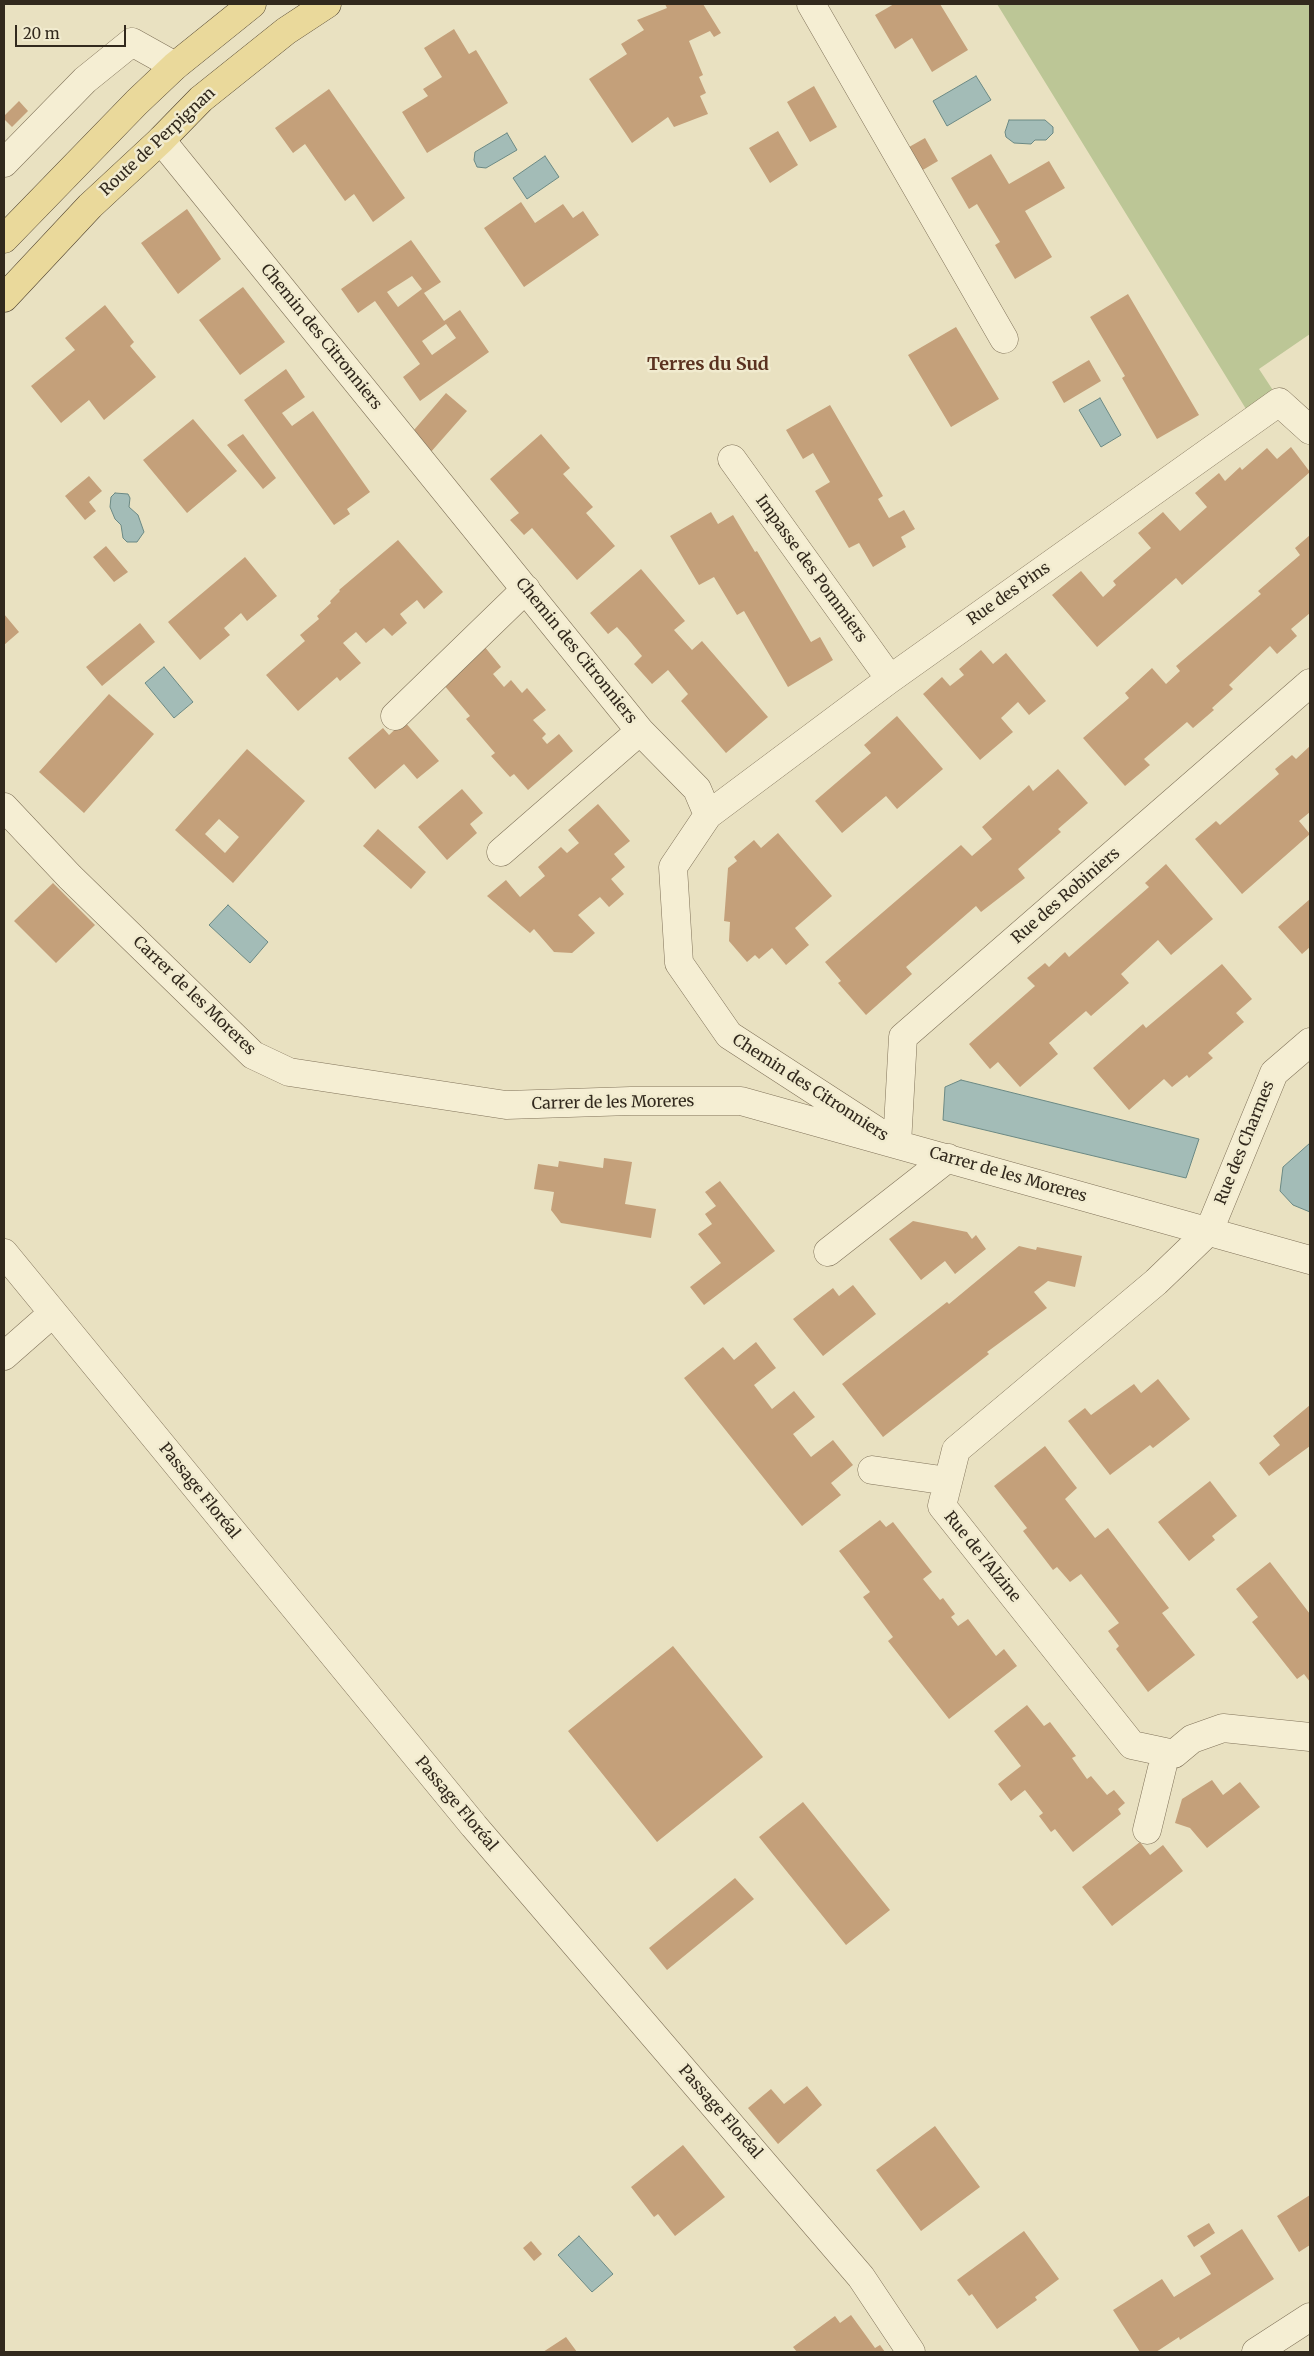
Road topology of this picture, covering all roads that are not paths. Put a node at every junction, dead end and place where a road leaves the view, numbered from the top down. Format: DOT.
graph roads {
  1 [pos="252,4"];
  2 [pos="327,4"];
  3 [pos="811,4"];
  4 [pos="175,66"];
  5 [pos="161,140"];
  6 [pos="4,163"];
  7 [pos="4,239"];
  8 [pos="4,298"];
  9 [pos="1004,339"];
  10 [pos="1310,430"];
  11 [pos="732,459"];
  12 [pos="526,589"];
  13 [pos="890,679"];
  14 [pos="1310,683"];
  15 [pos="395,716"];
  16 [pos="640,731"];
  17 [pos="4,807"];
  18 [pos="708,816"];
  19 [pos="501,852"];
  20 [pos="1310,1042"];
  21 [pos="897,1144"];
  22 [pos="948,1158"];
  23 [pos="1208,1230"];
  24 [pos="828,1252"];
  25 [pos="4,1253"];
  26 [pos="1310,1260"];
  27 [pos="53,1313"];
  28 [pos="4,1356"];
  29 [pos="872,1470"];
  30 [pos="948,1480"];
  31 [pos="1310,1736"];
  32 [pos="1166,1752"];
  33 [pos="1147,1830"];
  34 [pos="1310,2318"];
  35 [pos="911,2352"];
  36 [pos="1256,2352"];
  1 -- 4 [label="main road"];
  2 -- 5 [label="main road, Route de Perpignan"];
  3 -- 9 [label="street"];
  4 -- 6 [label="street"];
  4 -- 7 [label="main road"];
  5 -- 8 [label="main road, Route de Perpignan"];
  5 -- 12 [label="street, Chemin des Citronniers"];
  10 -- 13 [label="street, Rue des Pins"];
  11 -- 13 [label="street, Impasse des Pommiers"];
  12 -- 15 [label="street"];
  12 -- 16 [label="street, Chemin des Citronniers"];
  13 -- 18 [label="street, Rue des Pins"];
  14 -- 21 [label="street, Rue des Robiniers"];
  16 -- 18 [label="street, Chemin des Citronniers"];
  16 -- 19 [label="street"];
  17 -- 21 [label="street, Carrer de les Moreres"];
  18 -- 21 [label="street, Chemin des Citronniers"];
  20 -- 23 [label="street, Rue des Charmes"];
  21 -- 22 [label="street, Carrer de les Moreres"];
  22 -- 23 [label="street, Carrer de les Moreres"];
  22 -- 24 [label="street"];
  23 -- 26 [label="street, Carrer de les Moreres"];
  23 -- 30 [label="street, Rue de l'Alzine"];
  25 -- 27 [label="street, Passage Floréal"];
  27 -- 28 [label="street"];
  27 -- 35 [label="street, Passage Floréal"];
  29 -- 30 [label="street"];
  30 -- 32 [label="street, Rue de l'Alzine"];
  31 -- 32 [label="street"];
  32 -- 33 [label="street"];
  34 -- 36 [label="street"];
}
